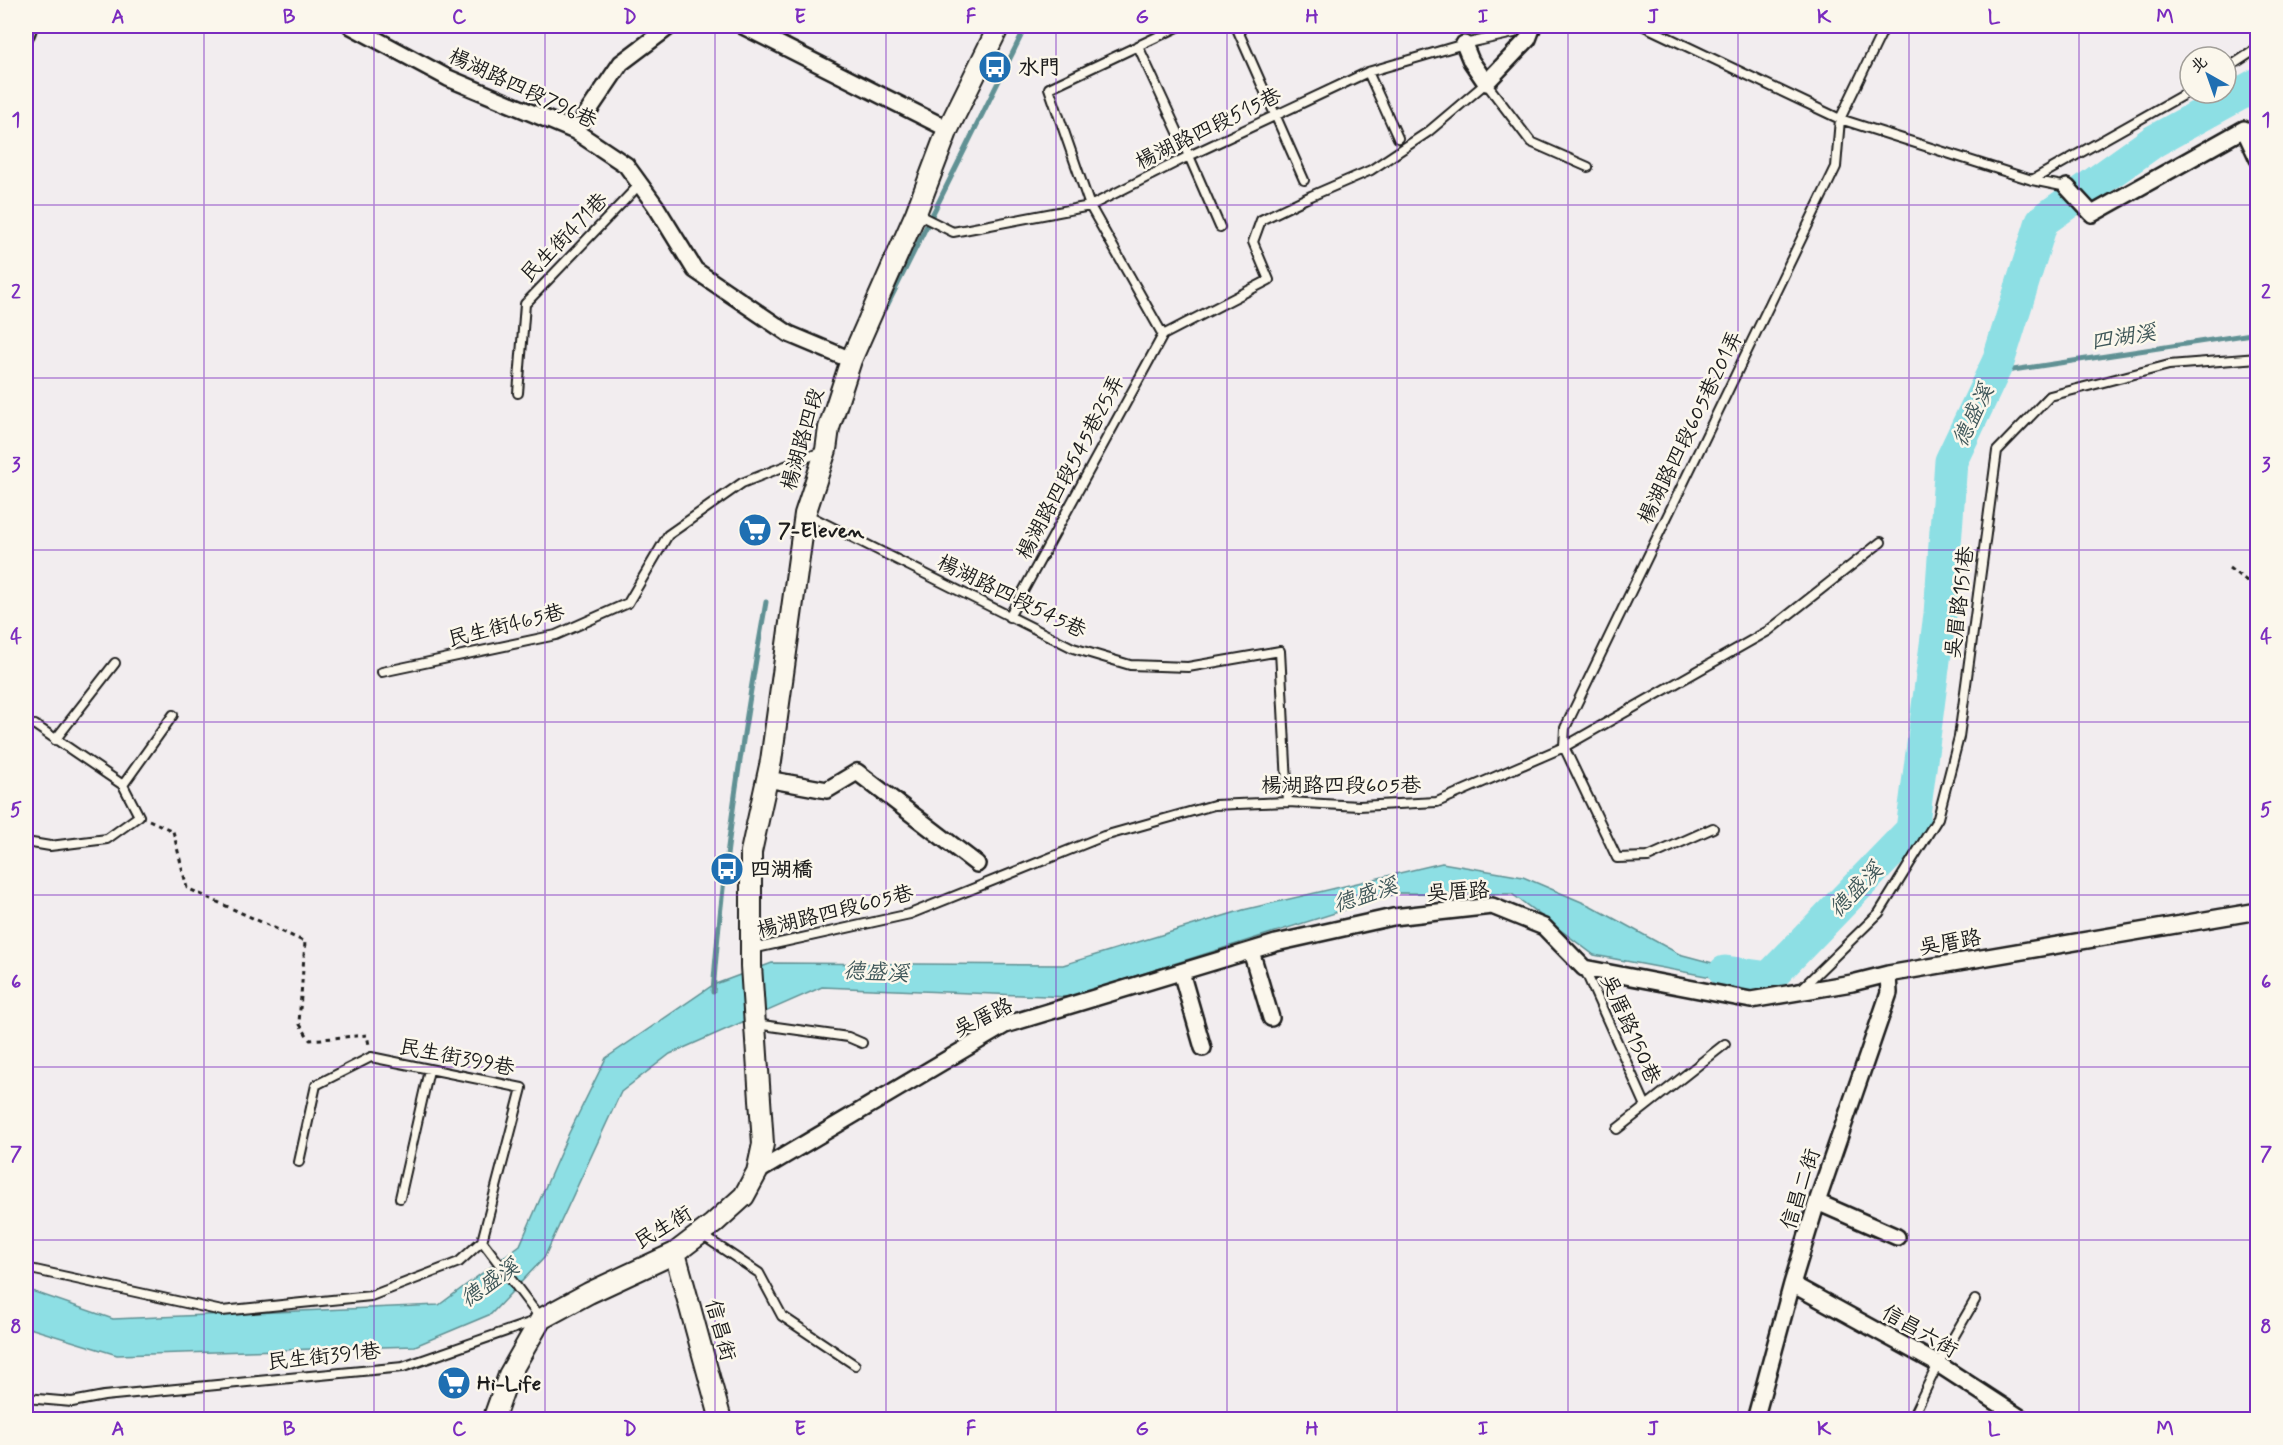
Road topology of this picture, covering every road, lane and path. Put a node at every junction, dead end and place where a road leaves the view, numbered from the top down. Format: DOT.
graph roads {
  1 [pos="29,26"];
  2 [pos="351,26"];
  3 [pos="670,26"];
  4 [pos="743,26"];
  5 [pos="999,26"];
  6 [pos="1180,26"];
  7 [pos="1533,26"];
  8 [pos="1644,26"];
  9 [pos="1885,26"];
  10 [pos="1238,31"];
  11 [pos="26,33"];
  12 [pos="1515,33"];
  13 [pos="1464,44"];
  14 [pos="1138,46"];
  15 [pos="2258,48"];
  16 [pos="2238,61"];
  17 [pos="1368,72"];
  18 [pos="1486,84"];
  19 [pos="2178,98"];
  20 [pos="1276,116"];
  21 [pos="1840,119"];
  22 [pos="948,129"];
  23 [pos="575,131"];
  24 [pos="1398,138"];
  25 [pos="1189,156"];
  26 [pos="2258,159"];
  27 [pos="1588,167"];
  28 [pos="1304,180"];
  29 [pos="2032,180"];
  30 [pos="641,183"];
  31 [pos="2067,188"];
  32 [pos="1090,206"];
  33 [pos="916,213"];
  34 [pos="1220,227"];
  35 [pos="1163,334"];
  36 [pos="2258,358"];
  37 [pos="851,360"];
  38 [pos="518,393"];
  39 [pos="826,450"];
  40 [pos="805,514"];
  41 [pos="1881,542"];
  42 [pos="2229,568"];
  43 [pos="2258,589"];
  44 [pos="1009,617"];
  45 [pos="115,663"];
  46 [pos="382,672"];
  47 [pos="173,715"];
  48 [pos="35,725"];
  49 [pos="55,740"];
  50 [pos="1564,747"];
  51 [pos="767,779"];
  52 [pos="123,784"];
  53 [pos="1288,801"];
  54 [pos="140,816"];
  55 [pos="1713,828"];
  56 [pos="26,842"];
  57 [pos="977,864"];
  58 [pos="2258,911"];
  59 [pos="1251,951"];
  60 [pos="751,958"];
  61 [pos="1584,968"];
  62 [pos="1181,972"];
  63 [pos="1888,974"];
  64 [pos="1799,992"];
  65 [pos="1271,1018"];
  66 [pos="754,1023"];
  67 [pos="862,1043"];
  68 [pos="1725,1044"];
  69 [pos="1203,1048"];
  70 [pos="371,1057"];
  71 [pos="429,1070"];
  72 [pos="1646,1106"];
  73 [pos="1617,1129"];
  74 [pos="298,1162"];
  75 [pos="757,1172"];
  76 [pos="400,1198"];
  77 [pos="1817,1202"];
  78 [pos="700,1234"];
  79 [pos="1897,1237"];
  80 [pos="482,1241"];
  81 [pos="675,1253"];
  82 [pos="26,1268"];
  83 [pos="1792,1284"];
  84 [pos="1976,1300"];
  85 [pos="541,1319"];
  86 [pos="1938,1364"];
  87 [pos="855,1365"];
  88 [pos="26,1398"];
  89 [pos="493,1419"];
  90 [pos="721,1419"];
  91 [pos="1755,1419"];
  92 [pos="1911,1419"];
  93 [pos="2024,1419"];
  1 -- 11 [label="street"];
  2 -- 23 [label="street, 楊湖路四段796巷"];
  3 -- 23 [label="street"];
  4 -- 22 [label="street"];
  5 -- 22 [label="street, 楊湖路四段"];
  6 -- 14 [label="lane"];
  7 -- 18 [label="street"];
  8 -- 21 [label="lane"];
  9 -- 21 [label="lane"];
  10 -- 20 [label="lane"];
  12 -- 13 [label="lane, 楊湖路四段515巷"];
  13 -- 17 [label="lane, 楊湖路四段515巷"];
  13 -- 18 [label="street"];
  14 -- 25 [label="lane"];
  14 -- 32 [label="lane"];
  15 -- 16 [label="lane"];
  17 -- 20 [label="lane, 楊湖路四段515巷"];
  17 -- 24 [label="lane"];
  18 -- 27 [label="lane"];
  18 -- 35 [label="lane"];
  19 -- 29 [label="lane"];
  20 -- 25 [label="lane, 楊湖路四段515巷"];
  20 -- 28 [label="lane"];
  21 -- 29 [label="lane"];
  21 -- 50 [label="lane, 楊湖路四段605巷201弄"];
  22 -- 33 [label="street, 楊湖路四段"];
  23 -- 30 [label="street, 楊湖路四段796巷"];
  25 -- 32 [label="lane, 楊湖路四段515巷"];
  25 -- 34 [label="lane"];
  26 -- 31 [label="street"];
  29 -- 31 [label="lane"];
  30 -- 37 [label="street, 楊湖路四段796巷"];
  30 -- 38 [label="lane, 民生街471巷"];
  32 -- 33 [label="lane, 楊湖路四段515巷"];
  32 -- 35 [label="lane"];
  33 -- 37 [label="street, 楊湖路四段"];
  35 -- 44 [label="lane, 楊湖路四段545巷25弄"];
  36 -- 64 [label="lane, 吳眉路151巷"];
  37 -- 39 [label="street, 楊湖路四段"];
  39 -- 40 [label="street, 楊湖路四段"];
  39 -- 46 [label="lane, 民生街465巷"];
  40 -- 44 [label="lane, 楊湖路四段545巷"];
  40 -- 51 [label="street, 楊湖路四段"];
  41 -- 50 [label="lane, 楊湖路四段605巷"];
  42 -- 43 [label="path"];
  44 -- 53 [label="lane, 楊湖路四段545巷"];
  45 -- 49 [label="lane"];
  47 -- 52 [label="lane"];
  48 -- 49 [label="lane"];
  49 -- 52 [label="lane"];
  50 -- 53 [label="lane, 楊湖路四段605巷"];
  50 -- 55 [label="lane"];
  51 -- 57 [label="street"];
  51 -- 60 [label="street, 楊湖路四段"];
  52 -- 54 [label="lane"];
  53 -- 60 [label="lane, 楊湖路四段605巷"];
  54 -- 56 [label="lane"];
  54 -- 70 [label="path"];
  58 -- 63 [label="street, 吳厝路"];
  59 -- 61 [label="street, 吳厝路"];
  59 -- 62 [label="street, 吳厝路"];
  59 -- 65 [label="street"];
  60 -- 66 [label="street"];
  61 -- 64 [label="street, 吳厝路"];
  61 -- 72 [label="lane, 吳厝路150巷"];
  62 -- 69 [label="street"];
  62 -- 75 [label="street, 吳厝路"];
  63 -- 64 [label="street, 吳厝路"];
  63 -- 77 [label="street, 信昌二街"];
  66 -- 67 [label="lane"];
  66 -- 75 [label="street, 民生街"];
  68 -- 72 [label="lane, 吳厝路150巷"];
  70 -- 71 [label="lane, 民生街399巷"];
  70 -- 74 [label="lane"];
  71 -- 76 [label="lane"];
  71 -- 80 [label="lane, 民生街399巷"];
  72 -- 73 [label="lane, 吳厝路150巷"];
  75 -- 78 [label="street, 民生街"];
  77 -- 79 [label="street"];
  77 -- 83 [label="street, 信昌二街"];
  78 -- 81 [label="street, 民生街"];
  78 -- 87 [label="lane"];
  80 -- 82 [label="lane"];
  80 -- 85 [label="lane"];
  81 -- 85 [label="street, 民生街"];
  81 -- 90 [label="street, 信昌街"];
  83 -- 86 [label="street, 信昌六街"];
  83 -- 91 [label="street, 信昌二街"];
  84 -- 86 [label="lane"];
  85 -- 88 [label="lane, 民生街391巷"];
  85 -- 89 [label="street"];
  86 -- 92 [label="lane"];
  86 -- 93 [label="street, 信昌六街"];
}
